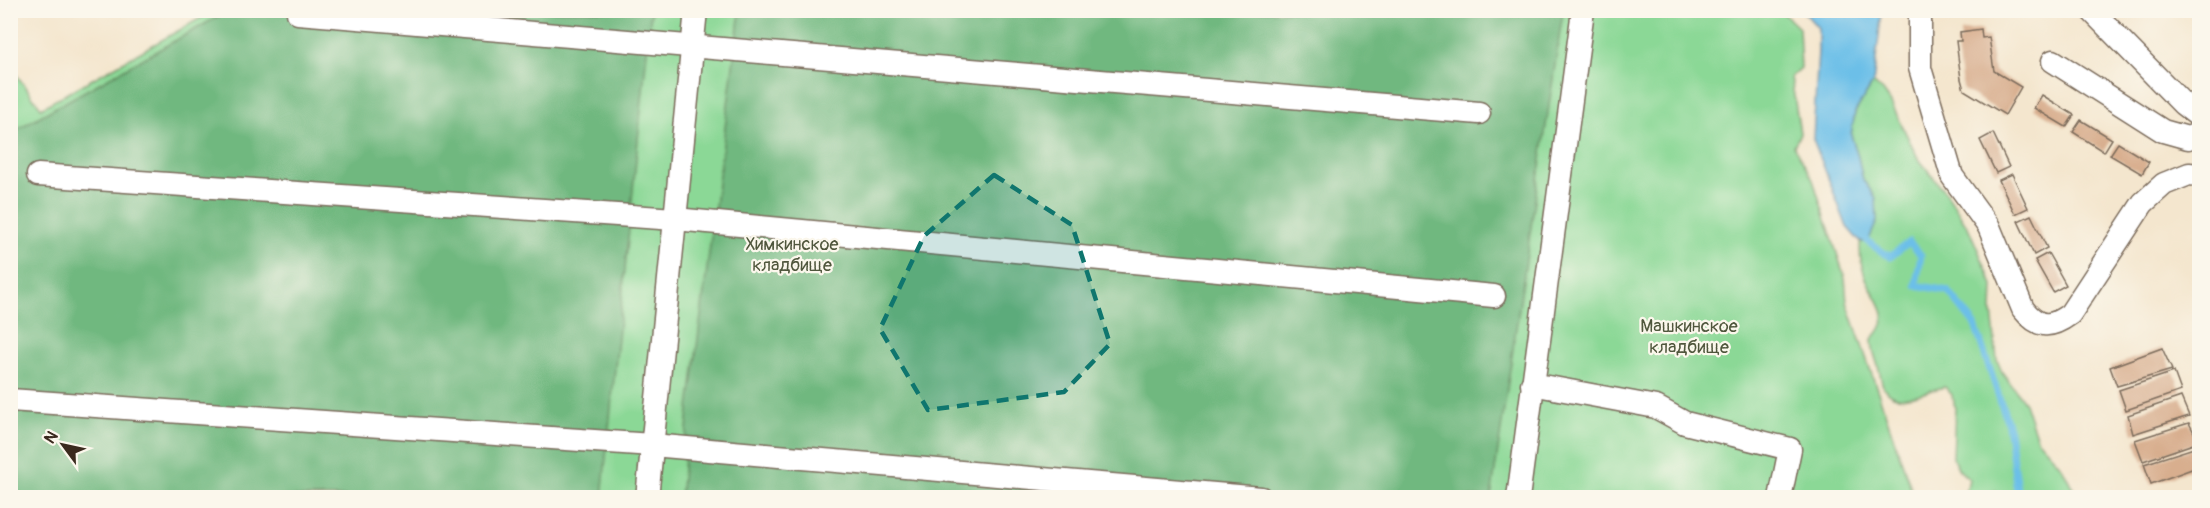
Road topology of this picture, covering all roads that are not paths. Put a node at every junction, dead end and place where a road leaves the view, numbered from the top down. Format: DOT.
graph roads {
  1 [pos="696,10"];
  2 [pos="1583,10"];
  3 [pos="1920,10"];
  4 [pos="2091,10"];
  5 [pos="298,13"];
  6 [pos="692,46"];
  7 [pos="2054,61"];
  8 [pos="1479,113"];
  9 [pos="2199,117"];
  10 [pos="2199,133"];
  11 [pos="38,175"];
  12 [pos="2199,175"];
  13 [pos="675,219"];
  14 [pos="1494,296"];
  15 [pos="1533,384"];
  16 [pos="10,400"];
  17 [pos="652,445"];
  18 [pos="647,498"];
  19 [pos="1261,498"];
  20 [pos="1518,498"];
  21 [pos="1780,498"];
  1 -- 6 [label="lane"];
  2 -- 15 [label="lane"];
  3 -- 12 [label="lane"];
  4 -- 9 [label="lane"];
  5 -- 6 [label="lane"];
  6 -- 8 [label="lane"];
  6 -- 13 [label="lane"];
  7 -- 10 [label="lane"];
  11 -- 13 [label="lane"];
  13 -- 14 [label="lane"];
  13 -- 17 [label="lane"];
  15 -- 20 [label="lane"];
  15 -- 21 [label="lane"];
  16 -- 17 [label="lane"];
  17 -- 18 [label="lane"];
  17 -- 19 [label="lane"];
}
